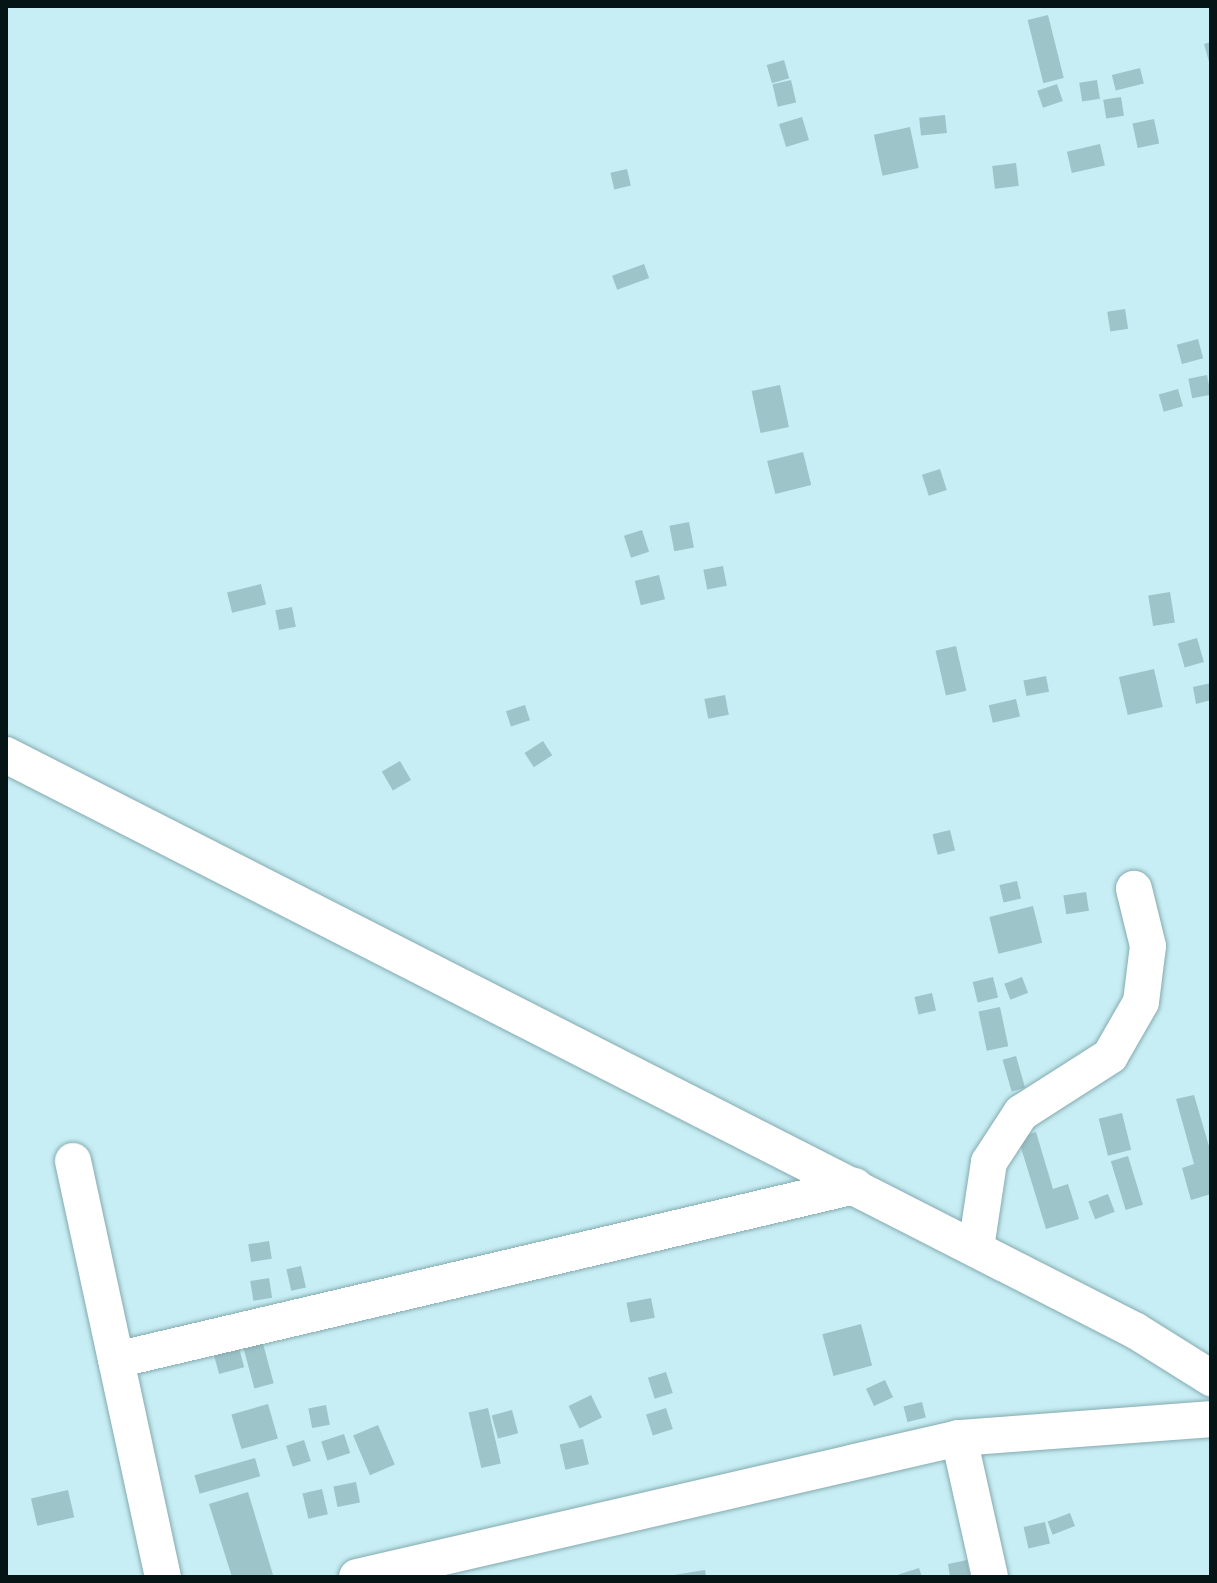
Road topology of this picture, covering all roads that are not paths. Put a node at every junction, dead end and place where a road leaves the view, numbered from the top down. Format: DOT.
graph roads {
  1 [pos="6,755"];
  2 [pos="1134,889"];
  3 [pos="73,1161"];
  4 [pos="855,1186"];
  5 [pos="976,1248"];
  6 [pos="116,1360"];
  7 [pos="1211,1378"];
  8 [pos="1211,1419"];
  9 [pos="959,1438"];
  10 [pos="163,1577"];
  11 [pos="357,1577"];
  12 [pos="990,1577"];
  1 -- 4 [label="street"];
  2 -- 5 [label="street"];
  3 -- 6 [label="street"];
  4 -- 5 [label="street"];
  4 -- 6 [label="street"];
  5 -- 7 [label="street"];
  6 -- 10 [label="street"];
  8 -- 9 [label="street"];
  9 -- 11 [label="street"];
  9 -- 12 [label="street"];
}
